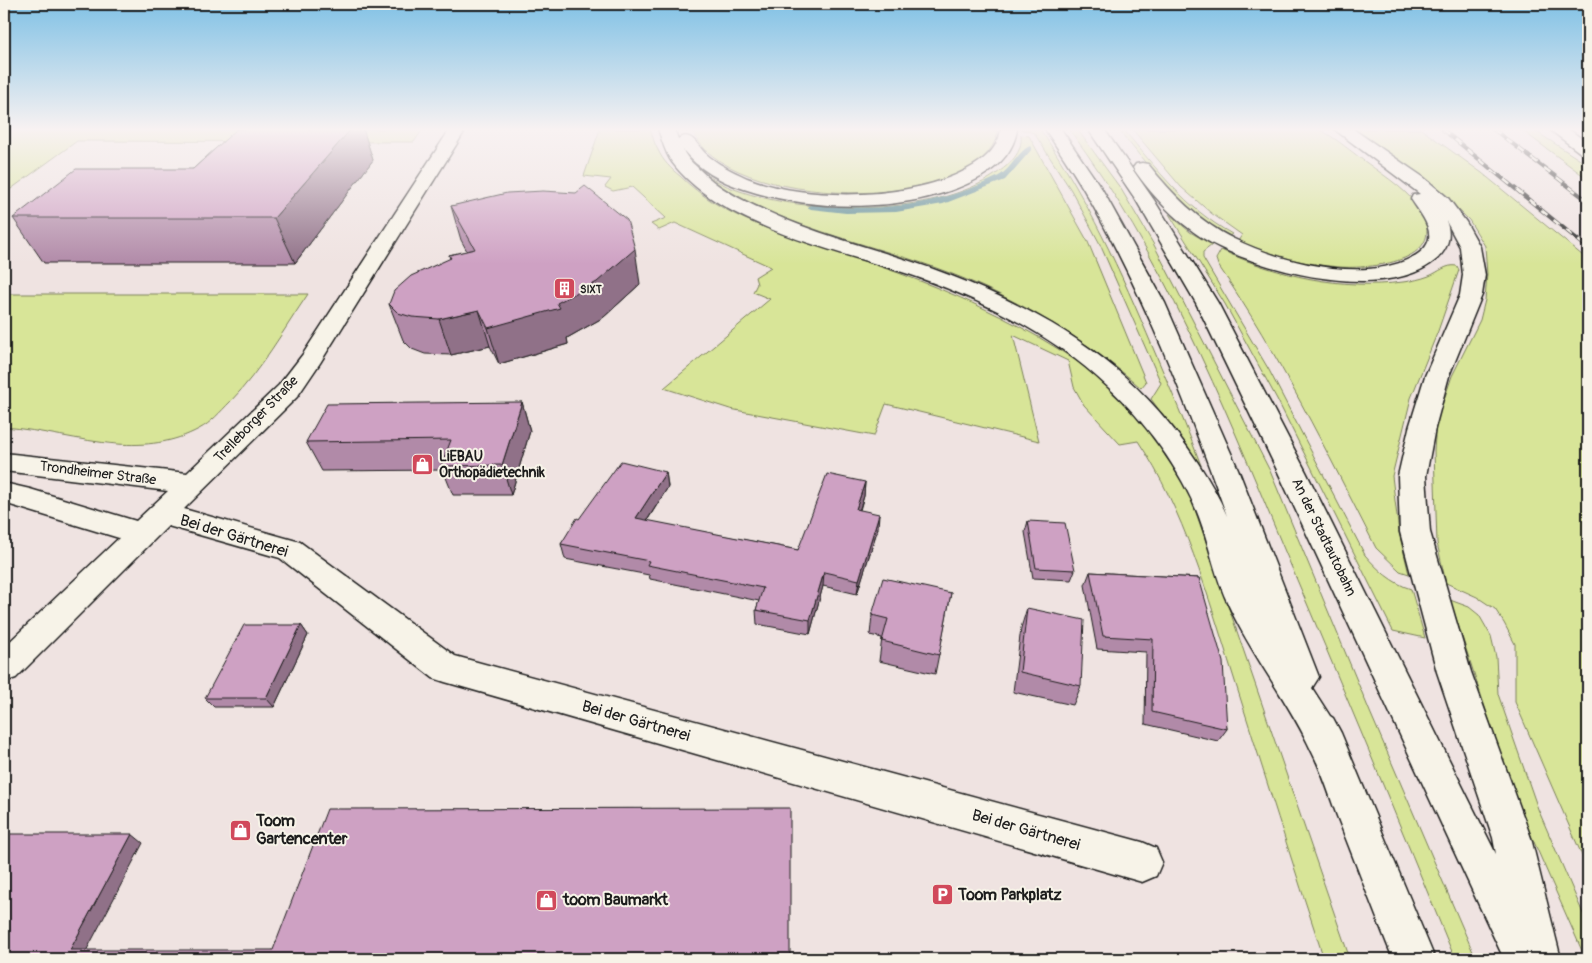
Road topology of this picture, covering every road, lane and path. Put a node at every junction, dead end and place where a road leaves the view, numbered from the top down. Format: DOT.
graph roads {
  1 [pos="429,174"];
  2 [pos="693,174"];
  3 [pos="726,174"];
  4 [pos="972,174"];
  5 [pos="1083,174"];
  6 [pos="1127,174"];
  7 [pos="1148,174"];
  8 [pos="1392,174"];
  9 [pos="1407,174"];
  10 [pos="4,462"];
  11 [pos="192,484"];
  12 [pos="4,493"];
  13 [pos="152,524"];
  14 [pos="4,668"];
  15 [pos="1328,745"];
  16 [pos="1142,862"];
  17 [pos="1414,959"];
  18 [pos="1526,959"];
  19 [pos="1540,959"];
  1 -- 11 [label="main road, Trelleborger Straße"];
  2 -- 15 [label="main road"];
  3 -- 4 [label="main road"];
  5 -- 15 [label="main road"];
  6 -- 18 [label="main road, An der Stadtautobahn"];
  7 -- 8 [label="main road"];
  9 -- 19 [label="main road"];
  10 -- 11 [label="main road, Trondheimer Straße"];
  11 -- 13 [label="main road, Trelleborger Straße"];
  12 -- 13 [label="main road"];
  13 -- 14 [label="main road, Trelleborger Straße"];
  13 -- 16 [label="main road, Bei der Gärtnerei"];
  15 -- 17 [label="main road"];
}
